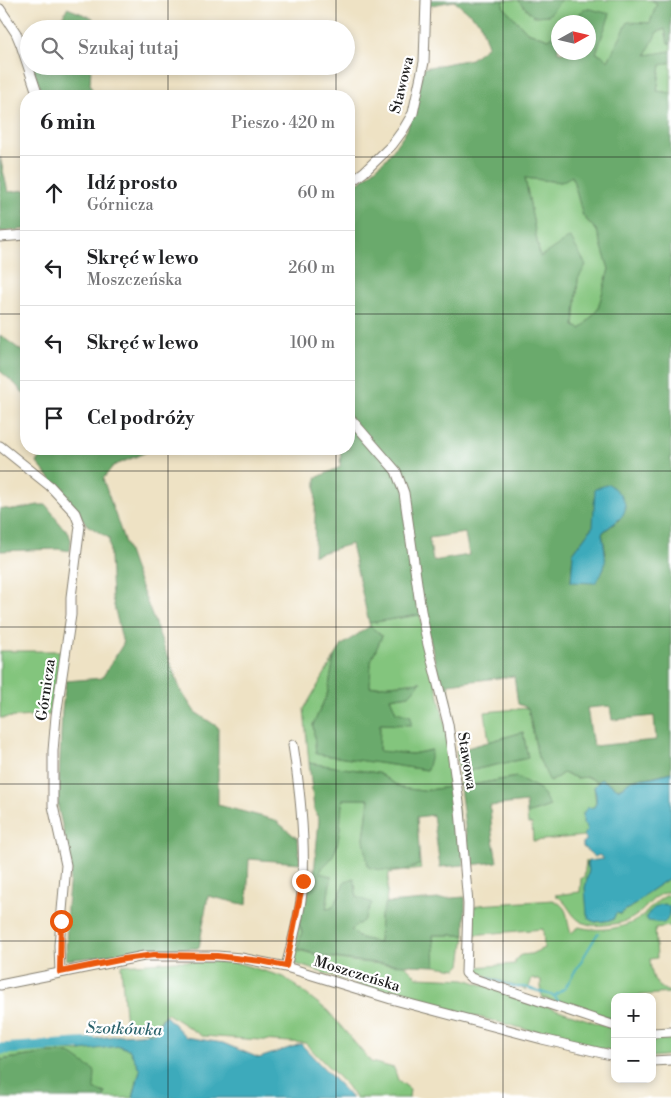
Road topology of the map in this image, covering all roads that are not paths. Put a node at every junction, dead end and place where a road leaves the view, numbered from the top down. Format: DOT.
graph roads {
  1 [pos="426,0"];
  2 [pos="0,9"];
  3 [pos="20,45"];
  4 [pos="31,75"];
  5 [pos="36,90"];
  6 [pos="355,179"];
  7 [pos="20,235"];
  8 [pos="0,237"];
  9 [pos="355,424"];
  10 [pos="0,446"];
  11 [pos="293,745"];
  12 [pos="286,966"];
  13 [pos="60,972"];
  14 [pos="0,985"];
  15 [pos="611,1025"];
  16 [pos="671,1032"];
  17 [pos="656,1033"];
  18 [pos="611,1055"];
  19 [pos="671,1060"];
  20 [pos="656,1061"];
  1 -- 6 [label="street, Stawowa"];
  2 -- 3 [label="street"];
  4 -- 5 [label="street"];
  7 -- 8 [label="street"];
  9 -- 15 [label="street, Stawowa"];
  10 -- 13 [label="street, Górnicza"];
  11 -- 12 [label="street"];
  12 -- 13 [label="street, Moszczeńska"];
  12 -- 18 [label="street, Moszczeńska"];
  13 -- 14 [label="street, Moszczeńska"];
  16 -- 17 [label="street"];
  19 -- 20 [label="street"];
}
